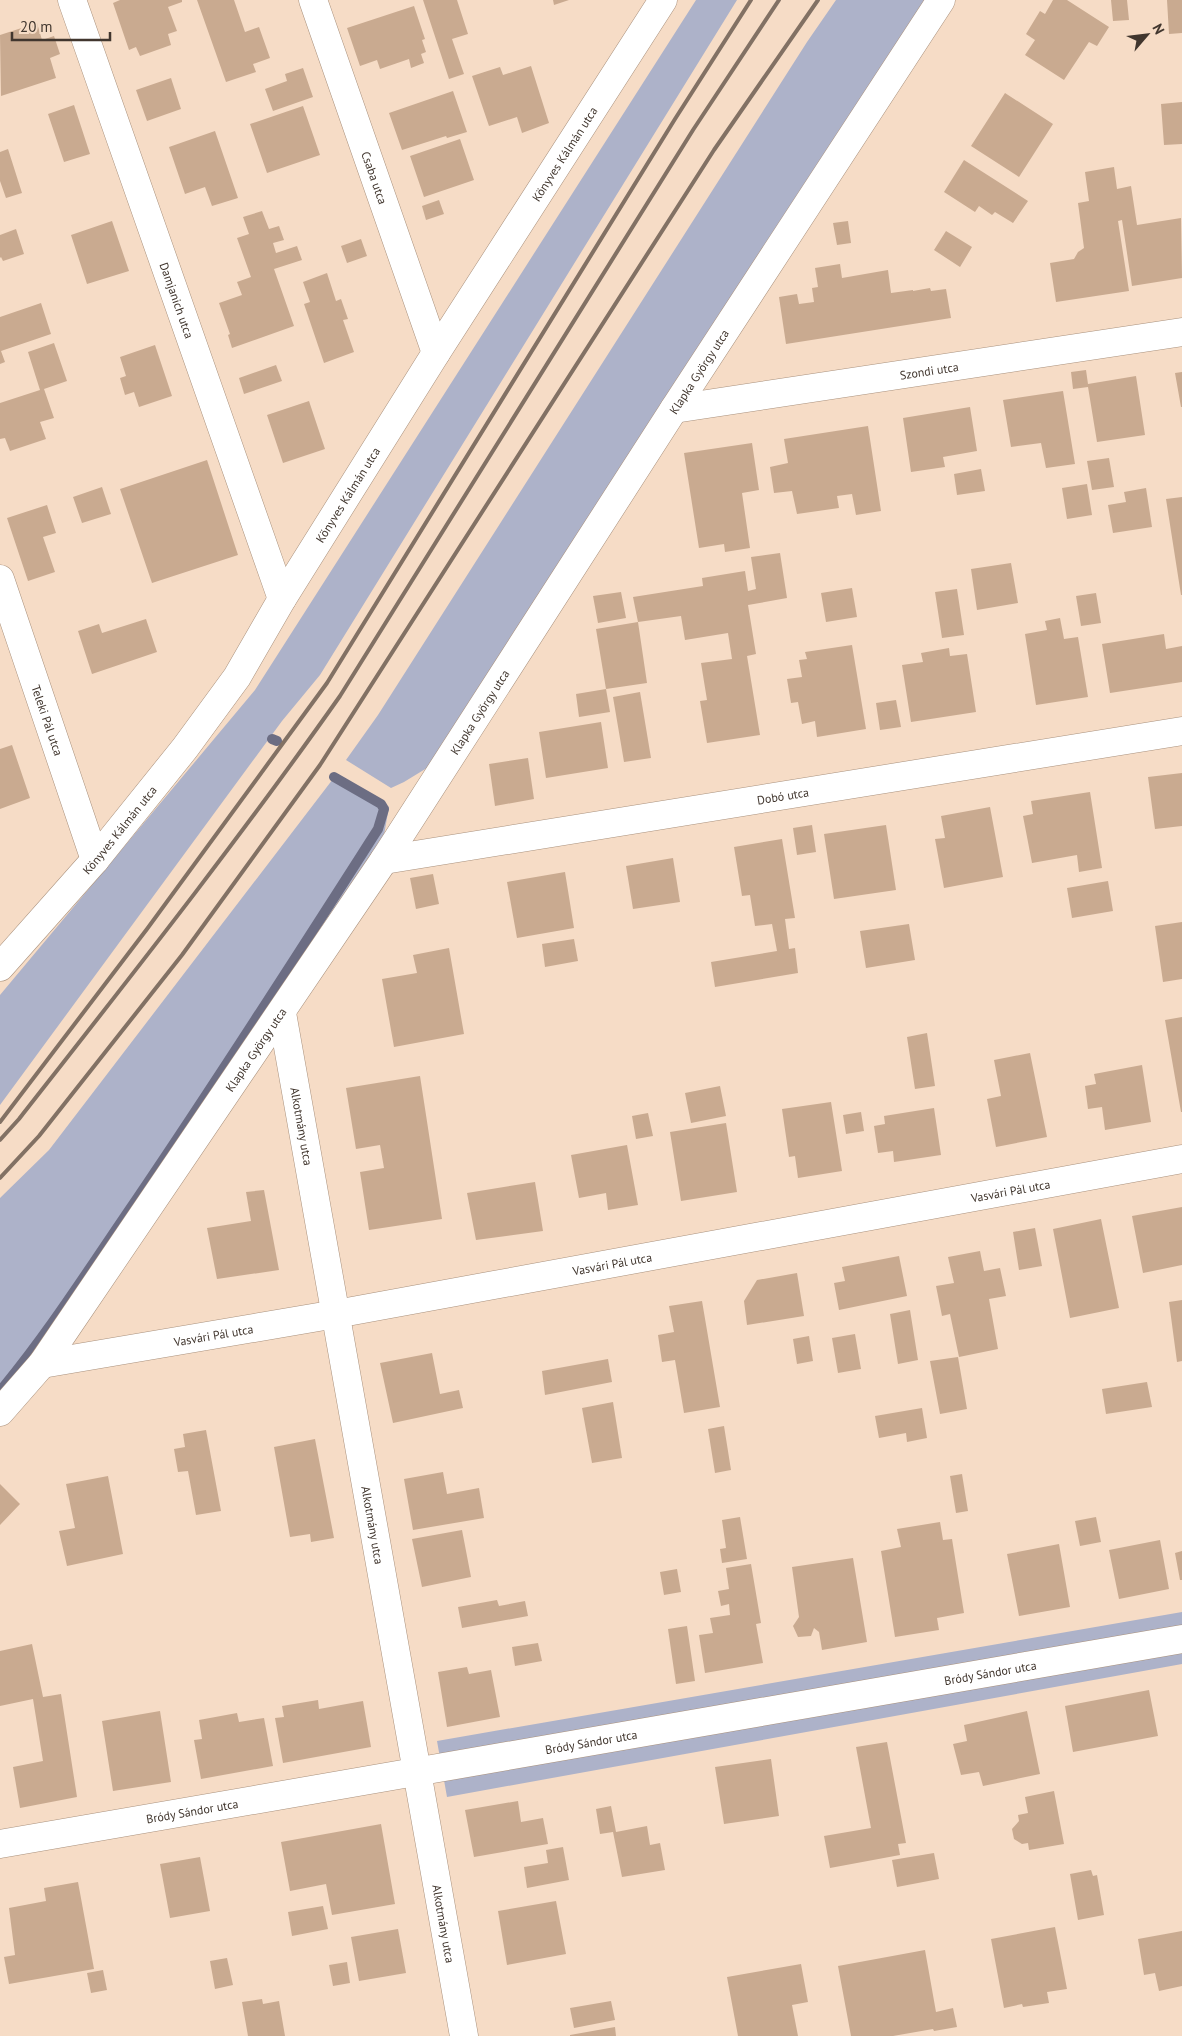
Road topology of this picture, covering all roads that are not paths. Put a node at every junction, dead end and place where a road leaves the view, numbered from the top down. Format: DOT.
graph roads {
  1 [pos="72,0"];
  2 [pos="313,0"];
  3 [pos="663,0"];
  4 [pos="941,0"];
  5 [pos="1182,332"];
  6 [pos="436,353"];
  7 [pos="674,409"];
  8 [pos="0,579"];
  9 [pos="282,599"];
  10 [pos="1182,731"];
  11 [pos="95,860"];
  12 [pos="384,860"];
  13 [pos="0,967"];
  14 [pos="282,1013"];
  15 [pos="1182,1160"];
  16 [pos="336,1314"];
  17 [pos="42,1364"];
  18 [pos="0,1412"];
  19 [pos="1182,1639"];
  20 [pos="417,1773"];
  21 [pos="0,1844"];
  22 [pos="464,2036"];
  1 -- 9 [label="street, Damjanich utca"];
  2 -- 6 [label="street, Csaba utca"];
  3 -- 6 [label="street, Könyves Kálmán utca"];
  4 -- 7 [label="street, Klapka György utca"];
  5 -- 7 [label="street, Szondi utca"];
  6 -- 9 [label="street, Könyves Kálmán utca"];
  7 -- 12 [label="street, Klapka György utca"];
  8 -- 11 [label="street, Teleki Pál utca"];
  9 -- 11 [label="street, Könyves Kálmán utca"];
  10 -- 12 [label="street, Dobó utca"];
  11 -- 13 [label="street, Könyves Kálmán utca"];
  12 -- 14 [label="street, Klapka György utca"];
  14 -- 16 [label="street, Alkotmány utca"];
  14 -- 17 [label="street, Klapka György utca"];
  15 -- 16 [label="street, Vasvári Pál utca"];
  16 -- 17 [label="street, Vasvári Pál utca"];
  16 -- 20 [label="street, Alkotmány utca"];
  17 -- 18 [label="street, Klapka György utca"];
  19 -- 20 [label="street, Bródy Sándor utca"];
  20 -- 21 [label="street, Bródy Sándor utca"];
  20 -- 22 [label="street, Alkotmány utca"];
}
